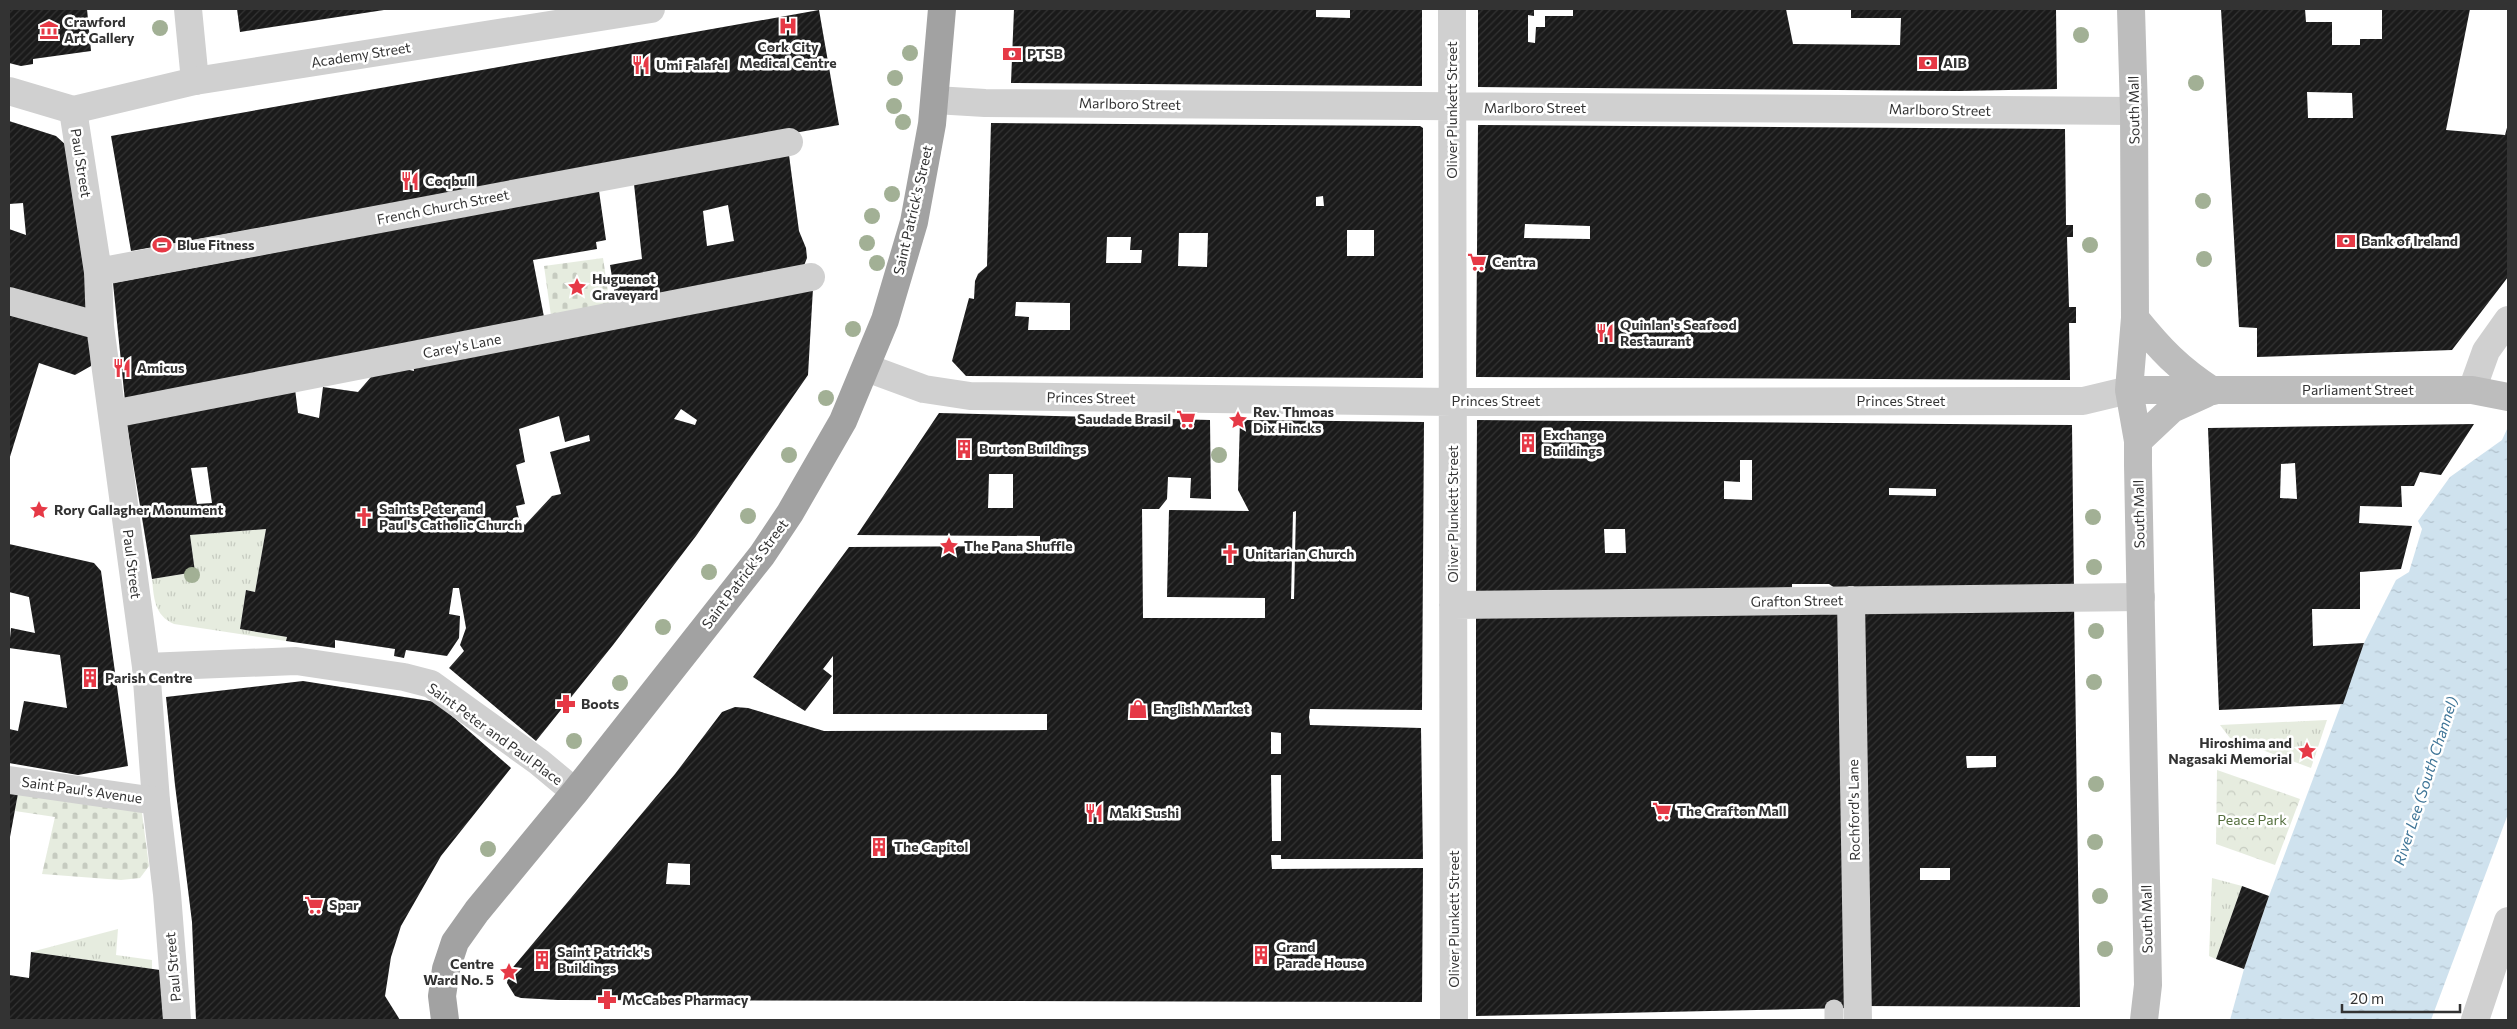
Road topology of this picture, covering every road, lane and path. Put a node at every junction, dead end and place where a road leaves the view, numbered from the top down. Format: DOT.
graph roads {
  1 [pos="188,9"];
  2 [pos="651,9"];
  3 [pos="942,9"];
  4 [pos="1452,9"];
  5 [pos="2131,9"];
  6 [pos="195,81"];
  7 [pos="9,91"];
  8 [pos="935,100"];
  9 [pos="1452,107"];
  10 [pos="73,110"];
  11 [pos="2134,110"];
  12 [pos="788,142"];
  13 [pos="98,272"];
  14 [pos="811,277"];
  15 [pos="9,301"];
  16 [pos="2135,318"];
  17 [pos="2508,320"];
  18 [pos="100,326"];
  19 [pos="867,368"];
  20 [pos="2129,390"];
  21 [pos="2472,390"];
  22 [pos="2213,391"];
  23 [pos="2505,396"];
  24 [pos="1452,402"];
  25 [pos="113,414"];
  26 [pos="2138,441"];
  27 [pos="2141,597"];
  28 [pos="1851,600"];
  29 [pos="1453,605"];
  30 [pos="146,667"];
  31 [pos="9,780"];
  32 [pos="574,792"];
  33 [pos="156,801"];
  34 [pos="2508,922"];
  35 [pos="1842,1016"];
  36 [pos="177,1020"];
  37 [pos="445,1020"];
  38 [pos="1454,1020"];
  39 [pos="2144,1020"];
  40 [pos="2475,1020"];
  1 -- 6 [label="street"];
  2 -- 6 [label="street, Academy Street"];
  3 -- 8 [label="highway, Saint Patrick's Street"];
  4 -- 9 [label="street, Oliver Plunkett Street"];
  5 -- 11 [label="main road, South Mall"];
  6 -- 10 [label="street, Academy Street"];
  7 -- 10 [label="street"];
  8 -- 9 [label="street, Marlboro Street"];
  8 -- 19 [label="highway, Saint Patrick's Street"];
  9 -- 11 [label="street, Marlboro Street"];
  9 -- 24 [label="street, Oliver Plunkett Street"];
  10 -- 13 [label="street, Paul Street"];
  11 -- 16 [label="main road, South Mall"];
  12 -- 13 [label="street, French Church Street"];
  13 -- 18 [label="street, Paul Street"];
  14 -- 25 [label="street, Carey's Lane"];
  15 -- 18 [label="street"];
  16 -- 20 [label="main road, South Mall"];
  16 -- 22 [label="main road"];
  17 -- 21 [label="street"];
  18 -- 25 [label="street, Paul Street"];
  19 -- 24 [label="street, Princes Street"];
  19 -- 32 [label="highway, Saint Patrick's Street"];
  20 -- 22 [label="main road, Parliament Street"];
  20 -- 24 [label="street, Princes Street"];
  20 -- 26 [label="main road, South Mall"];
  21 -- 22 [label="main road, Parliament Street"];
  21 -- 23 [label="main road, Parliament Street"];
  22 -- 26 [label="main road, Parliament Street"];
  24 -- 29 [label="street, Oliver Plunkett Street"];
  25 -- 30 [label="street, Paul Street"];
  26 -- 27 [label="main road, South Mall"];
  27 -- 28 [label="street, Grafton Street"];
  27 -- 39 [label="main road, South Mall"];
  28 -- 29 [label="street, Grafton Street"];
  28 -- 35 [label="street, Rochford's Lane"];
  29 -- 38 [label="street, Oliver Plunkett Street"];
  30 -- 32 [label="street, Saint Peter and Paul Place"];
  30 -- 33 [label="street, Paul Street"];
  31 -- 33 [label="street, Saint Paul's Avenue"];
  32 -- 37 [label="highway, Saint Patrick's Street"];
  33 -- 36 [label="street, Paul Street"];
  34 -- 40 [label="street"];
}
